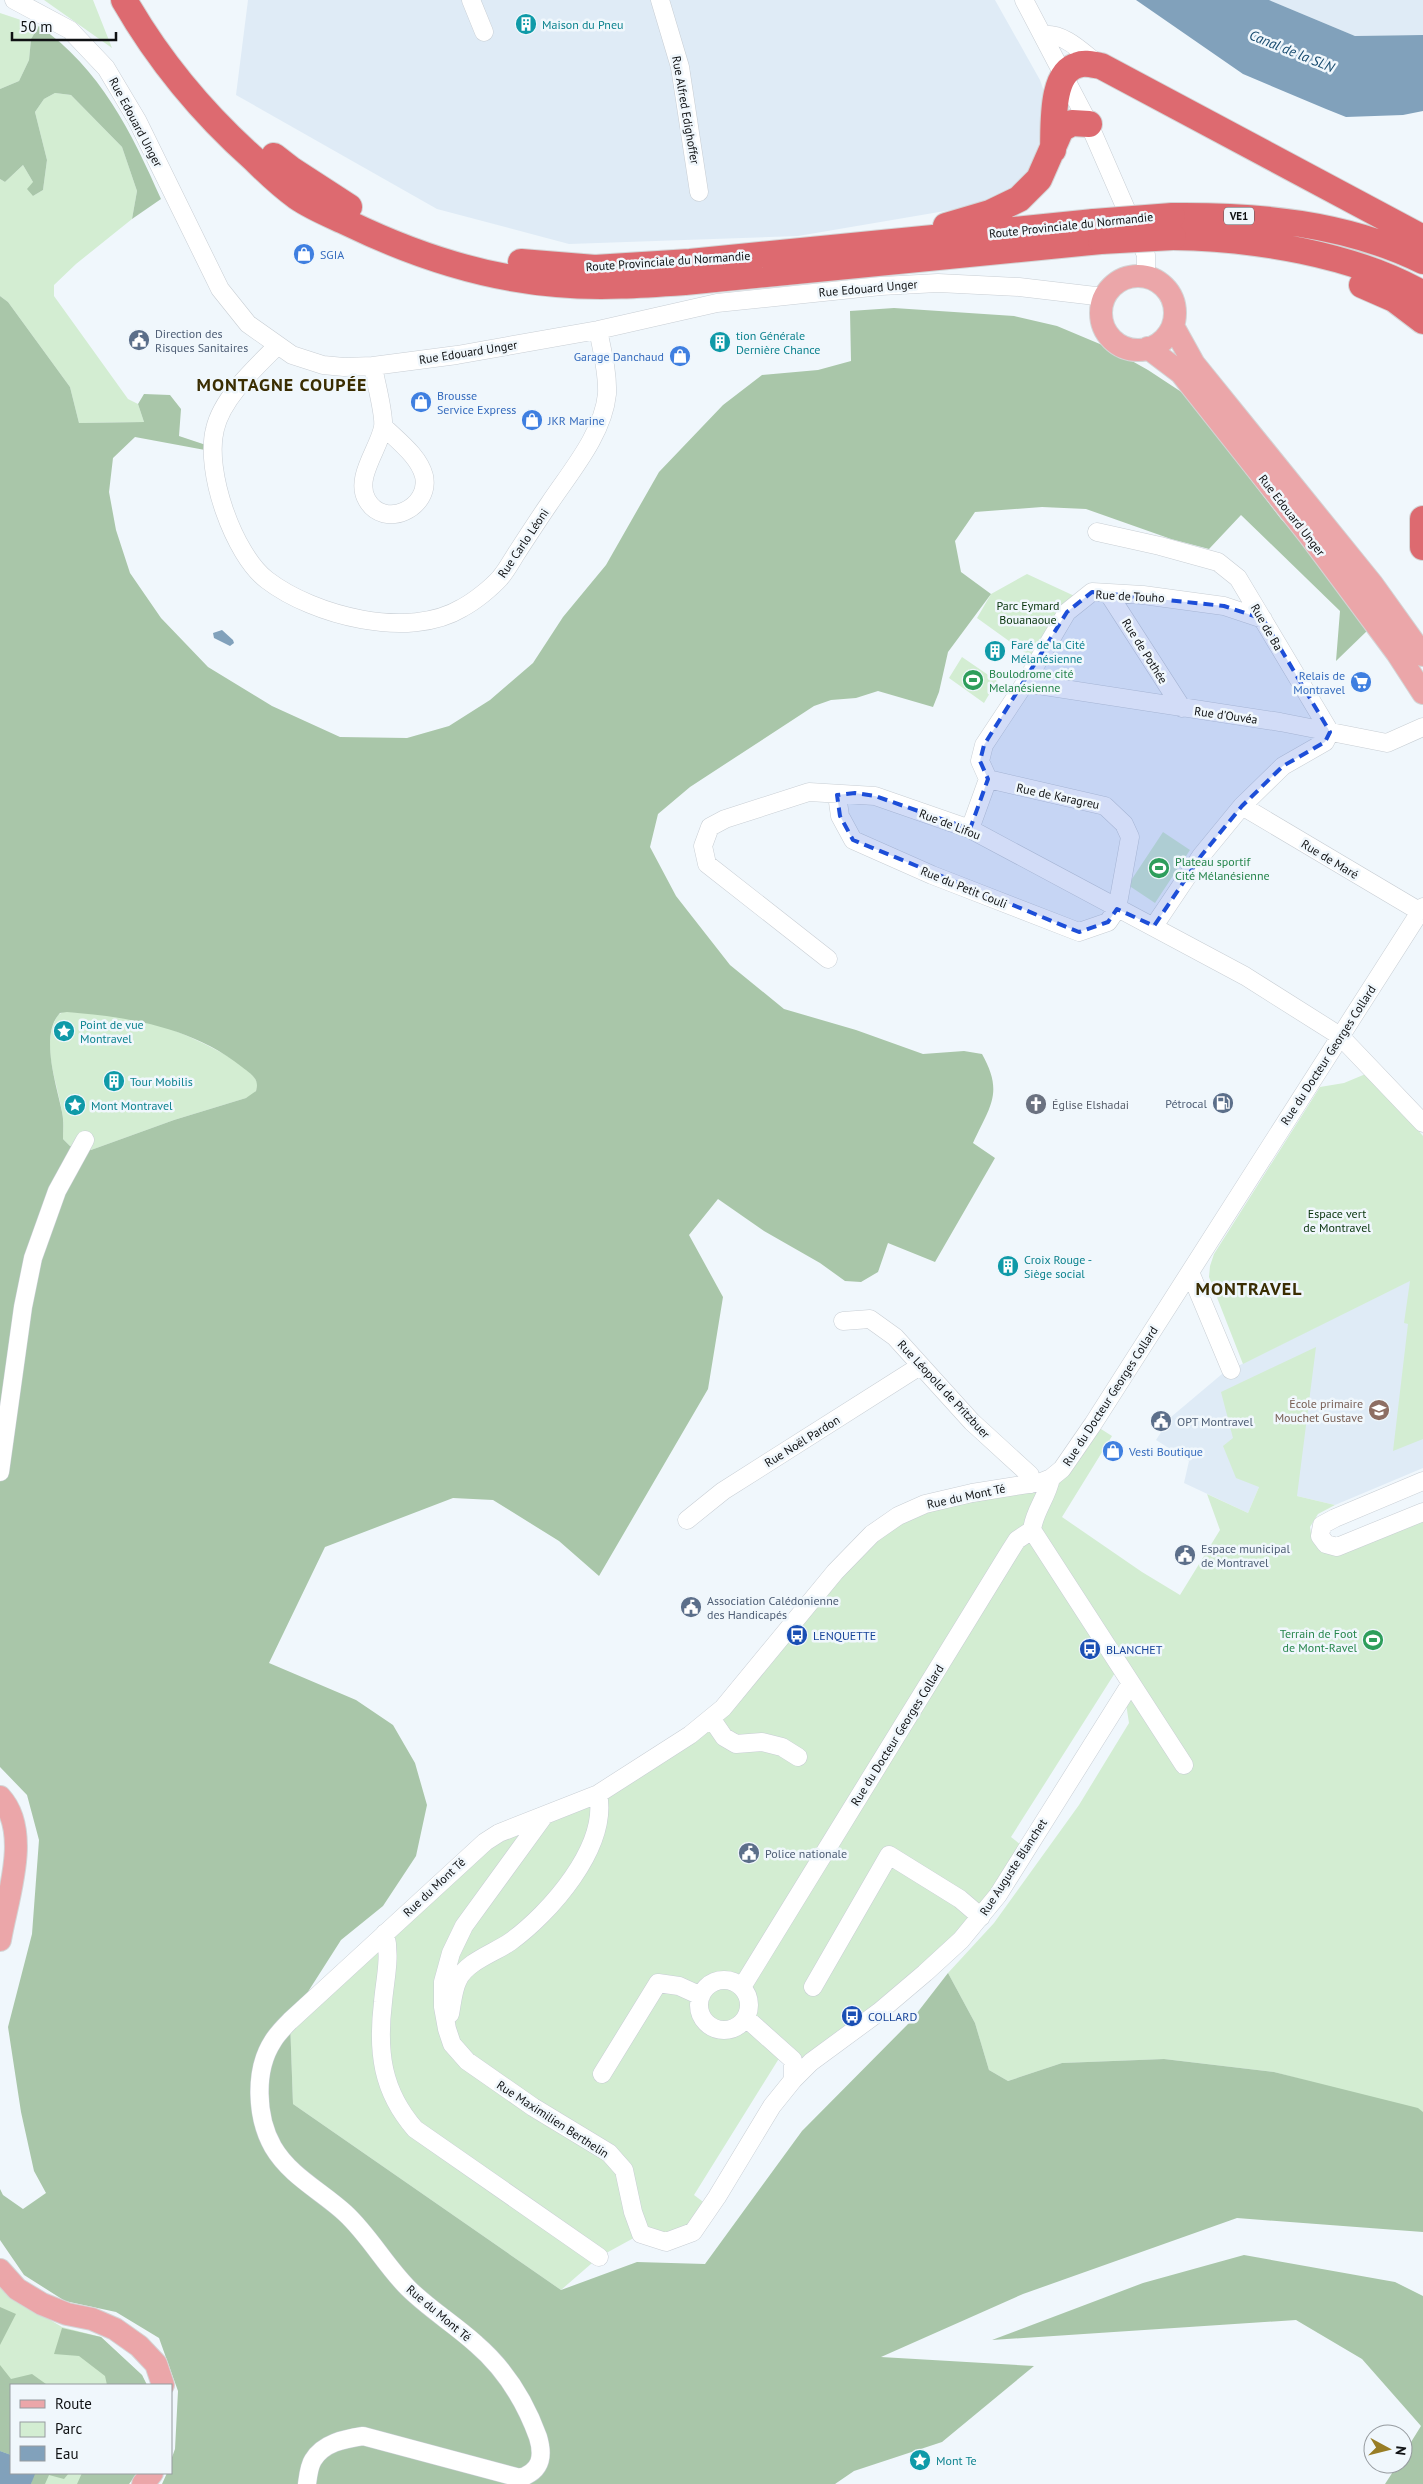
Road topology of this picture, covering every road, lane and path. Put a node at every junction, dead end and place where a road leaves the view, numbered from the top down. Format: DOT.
graph roads {
  1 [pos="14,0"];
  2 [pos="124,0"];
  3 [pos="142,0"];
  4 [pos="471,0"];
  5 [pos="660,0"];
  6 [pos="1024,0"];
  7 [pos="484,32"];
  8 [pos="1043,35"];
  9 [pos="1101,66"];
  10 [pos="1063,74"];
  11 [pos="1089,124"];
  12 [pos="1053,150"];
  13 [pos="699,192"];
  14 [pos="1306,225"];
  15 [pos="1172,226"];
  16 [pos="1098,232"];
  17 [pos="1199,237"];
  18 [pos="1423,238"];
  19 [pos="878,244"];
  20 [pos="1423,261"];
  21 [pos="1423,274"];
  22 [pos="1146,277"];
  23 [pos="1423,294"];
  24 [pos="1104,297"];
  25 [pos="1423,321"];
  26 [pos="1173,326"];
  27 [pos="598,330"];
  28 [pos="277,346"];
  29 [pos="1148,348"];
  30 [pos="373,366"];
  31 [pos="383,426"];
  32 [pos="1423,519"];
  33 [pos="1097,532"];
  34 [pos="1423,547"];
  35 [pos="1108,594"];
  36 [pos="1263,619"];
  37 [pos="1423,655"];
  38 [pos="1025,683"];
  39 [pos="1423,693"];
  40 [pos="1182,708"];
  41 [pos="1423,726"];
  42 [pos="1330,732"];
  43 [pos="988,780"];
  44 [pos="837,795"];
  45 [pos="1242,806"];
  46 [pos="970,829"];
  47 [pos="1117,909"];
  48 [pos="1421,909"];
  49 [pos="1154,926"];
  50 [pos="828,959"];
  51 [pos="1340,1036"];
  52 [pos="1423,1123"];
  53 [pos="85,1140"];
  54 [pos="1190,1272"];
  55 [pos="843,1321"];
  56 [pos="920,1366"];
  57 [pos="1231,1370"];
  58 [pos="0,1472"];
  59 [pos="1050,1478"];
  60 [pos="1423,1481"];
  61 [pos="1031,1484"];
  62 [pos="1423,1512"];
  63 [pos="686,1520"];
  64 [pos="1032,1530"];
  65 [pos="1131,1683"];
  66 [pos="711,1718"];
  67 [pos="798,1757"];
  68 [pos="1184,1765"];
  69 [pos="598,1794"];
  70 [pos="0,1797"];
  71 [pos="544,1816"];
  72 [pos="981,1917"];
  73 [pos="385,1933"];
  74 [pos="0,1940"];
  75 [pos="742,1987"];
  76 [pos="813,1988"];
  77 [pos="701,1996"];
  78 [pos="746,2018"];
  79 [pos="447,2029"];
  80 [pos="602,2074"];
  81 [pos="793,2080"];
  82 [pos="599,2257"];
  83 [pos="0,2270"];
  84 [pos="163,2384"];
  85 [pos="151,2474"];
  86 [pos="143,2484"];
  87 [pos="307,2484"];
  1 -- 28 [label="street, Rue Edouard Unger"];
  2 -- 16 [label="highway, Route Provinciale du Normandie"];
  3 -- 19 [label="highway, Route Provinciale du Normandie"];
  4 -- 7 [label="street"];
  5 -- 13 [label="street, Rue Alfred Edighoffer"];
  6 -- 8 [label="street"];
  8 -- 9 [label="street"];
  8 -- 10 [label="street"];
  9 -- 10 [label="highway"];
  9 -- 18 [label="highway"];
  10 -- 11 [label="street"];
  10 -- 12 [label="highway"];
  11 -- 12 [label="highway"];
  11 -- 22 [label="street"];
  12 -- 19 [label="highway"];
  14 -- 15 [label="highway, VE1"];
  14 -- 20 [label="highway"];
  14 -- 21 [label="highway"];
  15 -- 16 [label="highway, Route Provinciale du Normandie, bridge"];
  15 -- 17 [label="highway, Route Provinciale du Normandie"];
  16 -- 19 [label="highway, Route Provinciale du Normandie"];
  17 -- 23 [label="highway, Route Provinciale du Normandie"];
  17 -- 25 [label="highway"];
  22 -- 24 [label="main road"];
  22 -- 26 [label="main road"];
  24 -- 27 [label="street, Rue Edouard Unger"];
  24 -- 29 [label="main road"];
  26 -- 29 [label="main road"];
  26 -- 37 [label="main road, Rue Edouard Unger"];
  27 -- 28 [label="street, Rue Carlo Léoni"];
  27 -- 30 [label="street, Rue Edouard Unger"];
  28 -- 30 [label="street, Rue Edouard Unger"];
  29 -- 39 [label="main road, Rue Edouard Unger"];
  30 -- 31 [label="street"];
  31 -- 31 [label="street"];
  32 -- 34 [label="highway"];
  33 -- 36 [label="street, Rue de Ba"];
  35 -- 36 [label="street, Rue de Touho"];
  35 -- 38 [label="street, Rue de Touho"];
  35 -- 40 [label="street, Rue de Pothée"];
  36 -- 42 [label="street, Rue de Ba"];
  38 -- 40 [label="street, Rue d'Ouvéa"];
  38 -- 43 [label="street, Rue de Touho"];
  40 -- 42 [label="street, Rue d'Ouvéa"];
  41 -- 42 [label="street, Rue d'Ouvéa"];
  42 -- 45 [label="street"];
  43 -- 46 [label="street"];
  43 -- 47 [label="street, Rue de Karagreu"];
  44 -- 46 [label="street, Rue de Lifou"];
  44 -- 47 [label="street, Rue du Petit Couli"];
  44 -- 50 [label="street, Rue de Lifou"];
  45 -- 48 [label="street, Rue de Maré"];
  45 -- 49 [label="street"];
  46 -- 47 [label="street, Rue de Lifou"];
  47 -- 49 [label="street, Rue de Lifou"];
  48 -- 51 [label="street, Rue du Docteur Georges Collard"];
  49 -- 51 [label="street, Rue de Lifou"];
  51 -- 52 [label="street, Rue de Lifou"];
  51 -- 54 [label="street, Rue du Docteur Georges Collard"];
  53 -- 58 [label="street"];
  54 -- 57 [label="street"];
  54 -- 59 [label="street, Rue du Docteur Georges Collard"];
  55 -- 56 [label="street, Rue Léopold de Pritzbuer"];
  56 -- 61 [label="street, Rue Léopold de Pritzbuer"];
  56 -- 63 [label="street, Rue Noël Pardon"];
  59 -- 61 [label="street, Rue du Mont Té"];
  59 -- 64 [label="street, Rue du Docteur Georges Collard"];
  60 -- 62 [label="street"];
  61 -- 66 [label="street, Rue du Mont Té"];
  64 -- 65 [label="street"];
  64 -- 75 [label="street, Rue du Docteur Georges Collard"];
  65 -- 68 [label="street"];
  65 -- 72 [label="street, Rue Auguste Blanchet"];
  66 -- 67 [label="street"];
  66 -- 69 [label="street, Rue du Mont Té"];
  69 -- 71 [label="street, Rue du Mont Té"];
  69 -- 79 [label="street"];
  70 -- 74 [label="main road"];
  71 -- 73 [label="street, Rue du Mont Té"];
  71 -- 79 [label="street, Rue Maximilien Berthelin"];
  72 -- 76 [label="street"];
  72 -- 81 [label="street, Rue Auguste Blanchet"];
  73 -- 82 [label="street"];
  73 -- 87 [label="street, Rue du Mont Té"];
  75 -- 77 [label="street"];
  75 -- 78 [label="street"];
  77 -- 78 [label="street"];
  77 -- 80 [label="street"];
  78 -- 81 [label="street"];
  79 -- 81 [label="street, Rue Maximilien Berthelin"];
  83 -- 84 [label="main road"];
  85 -- 86 [label="main road"];
}
